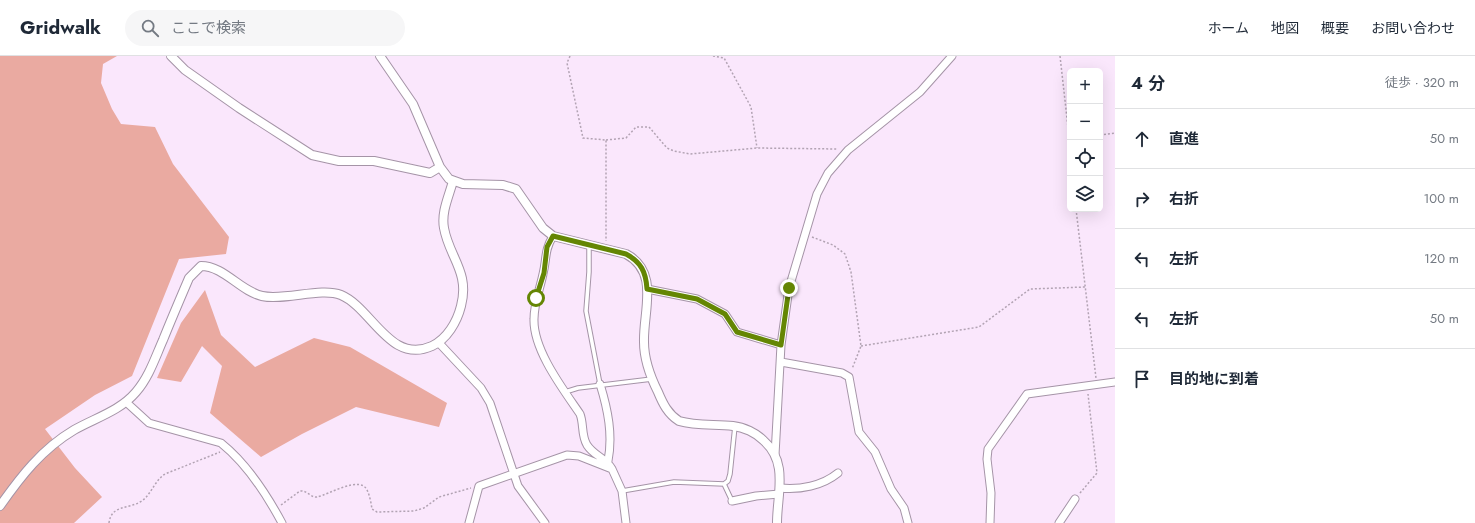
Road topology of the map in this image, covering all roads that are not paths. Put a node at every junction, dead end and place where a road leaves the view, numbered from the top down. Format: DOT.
graph roads {
  1 [pos="170,56"];
  2 [pos="380,56"];
  3 [pos="952,56"];
  4 [pos="440,167"];
  5 [pos="453,181"];
  6 [pos="553,236"];
  7 [pos="588,244"];
  8 [pos="647,289"];
  9 [pos="439,343"];
  10 [pos="781,345"];
  11 [pos="781,362"];
  12 [pos="652,379"];
  13 [pos="1115,382"];
  14 [pos="600,384"];
  15 [pos="565,392"];
  16 [pos="126,402"];
  17 [pos="735,426"];
  18 [pos="775,455"];
  19 [pos="608,461"];
  20 [pos="612,469"];
  21 [pos="513,473"];
  22 [pos="838,473"];
  23 [pos="724,484"];
  24 [pos="622,491"];
  25 [pos="779,491"];
  26 [pos="1075,499"];
  27 [pos="732,501"];
  28 [pos="0,506"];
  29 [pos="282,523"];
  30 [pos="469,523"];
  31 [pos="545,523"];
  32 [pos="626,523"];
  33 [pos="777,523"];
  34 [pos="908,523"];
  35 [pos="990,523"];
  36 [pos="1059,523"];
  1 -- 4 [label="street"];
  2 -- 4 [label="street"];
  3 -- 10 [label="street"];
  4 -- 5 [label="street"];
  5 -- 6 [label="street"];
  5 -- 9 [label="street"];
  6 -- 7 [label="street"];
  6 -- 15 [label="street"];
  7 -- 8 [label="street"];
  7 -- 14 [label="lane"];
  8 -- 10 [label="street"];
  8 -- 12 [label="street"];
  9 -- 16 [label="street"];
  9 -- 21 [label="street"];
  10 -- 11 [label="street"];
  11 -- 18 [label="street"];
  11 -- 34 [label="street"];
  12 -- 14 [label="lane"];
  12 -- 17 [label="street"];
  13 -- 35 [label="street"];
  14 -- 15 [label="lane"];
  14 -- 19 [label="street"];
  15 -- 19 [label="street"];
  16 -- 28 [label="street"];
  16 -- 29 [label="street"];
  17 -- 18 [label="street"];
  17 -- 23 [label="lane"];
  18 -- 25 [label="street"];
  19 -- 20 [label="street"];
  20 -- 21 [label="street"];
  20 -- 24 [label="street"];
  21 -- 30 [label="street"];
  21 -- 31 [label="street"];
  22 -- 25 [label="street"];
  23 -- 24 [label="lane"];
  23 -- 27 [label="lane"];
  24 -- 32 [label="street"];
  25 -- 27 [label="street"];
  25 -- 33 [label="street"];
  26 -- 36 [label="street"];
}
